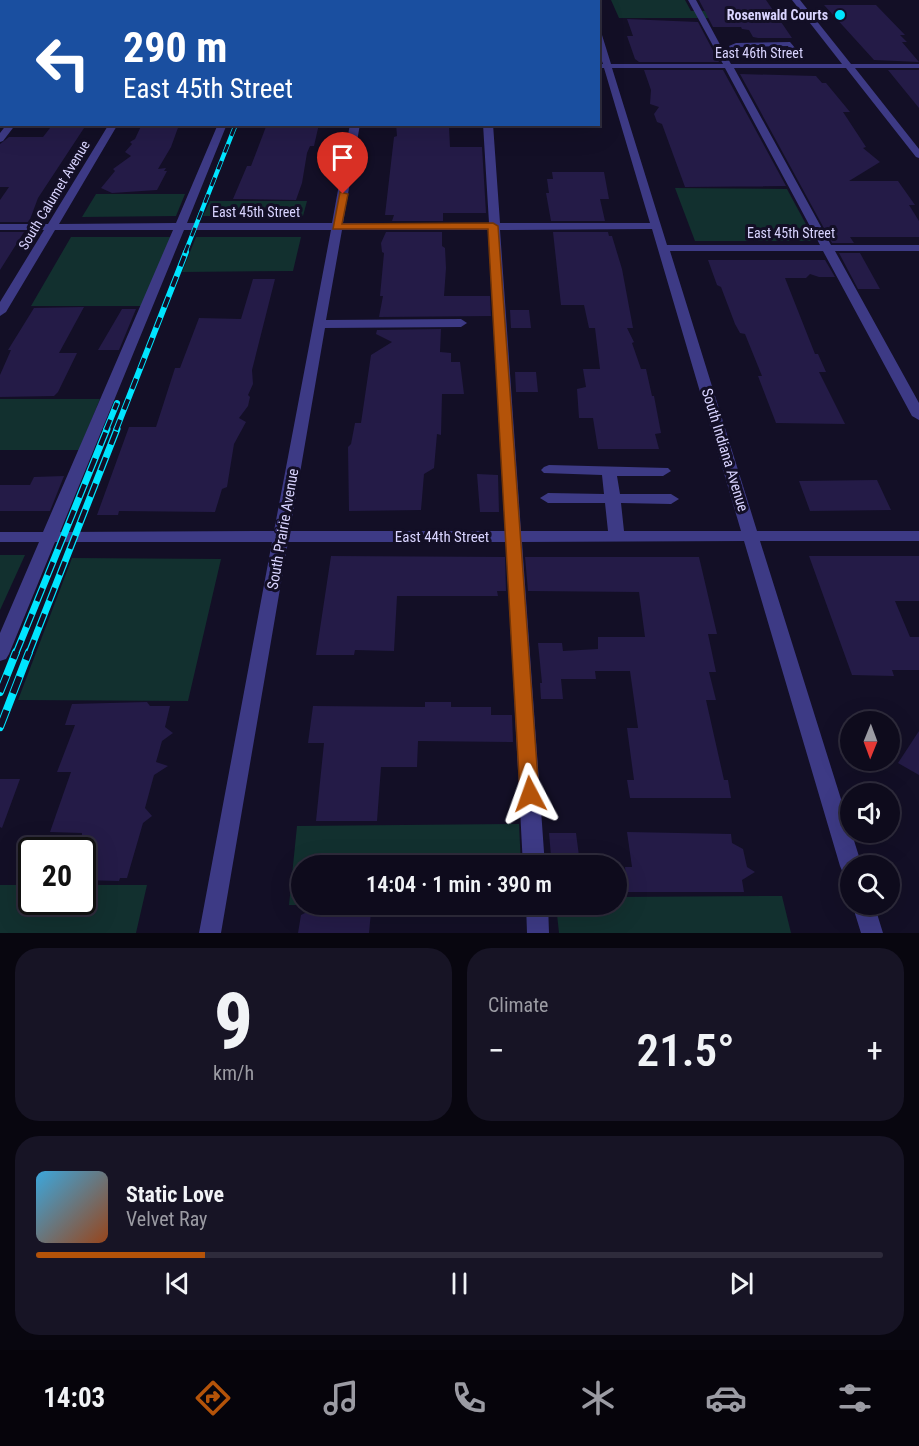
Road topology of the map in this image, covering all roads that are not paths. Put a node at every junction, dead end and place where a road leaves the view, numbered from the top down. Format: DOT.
graph roads {
  1 [pos="692,0"];
  2 [pos="796,0"];
  3 [pos="600,47"];
  4 [pos="721,54"];
  5 [pos="737,54"];
  6 [pos="603,66"];
  7 [pos="728,66"];
  8 [pos="849,66"];
  9 [pos="919,66"];
  10 [pos="10,126"];
  11 [pos="113,126"];
  12 [pos="222,126"];
  13 [pos="356,126"];
  14 [pos="488,126"];
  15 [pos="0,139"];
  16 [pos="919,155"];
  17 [pos="493,226"];
  18 [pos="657,226"];
  19 [pos="0,227"];
  20 [pos="51,227"];
  21 [pos="181,227"];
  22 [pos="337,227"];
  23 [pos="663,248"];
  24 [pos="828,248"];
  25 [pos="919,248"];
  26 [pos="0,312"];
  27 [pos="461,323"];
  28 [pos="320,324"];
  29 [pos="919,416"];
  30 [pos="549,470"];
  31 [pos="609,471"];
  32 [pos="663,471"];
  33 [pos="548,498"];
  34 [pos="612,499"];
  35 [pos="670,499"];
  36 [pos="514,536"];
  37 [pos="617,536"];
  38 [pos="751,536"];
  39 [pos="919,536"];
  40 [pos="0,537"];
  41 [pos="51,537"];
  42 [pos="281,537"];
  43 [pos="0,654"];
  44 [pos="533,855"];
  45 [pos="848,855"];
  46 [pos="537,915"];
  47 [pos="866,915"];
  48 [pos="210,933"];
  49 [pos="538,933"];
  50 [pos="872,933"];
  1 -- 4 [label="street"];
  2 -- 8 [label="street"];
  3 -- 6 [label="street, South Indiana Avenue"];
  4 -- 5 [label="street"];
  4 -- 7 [label="street"];
  5 -- 5 [label="street"];
  6 -- 7 [label="street, East 46th Street"];
  6 -- 18 [label="street, South Indiana Avenue"];
  7 -- 8 [label="street, East 46th Street"];
  7 -- 24 [label="street"];
  8 -- 9 [label="street, East 46th Street"];
  8 -- 16 [label="street"];
  10 -- 15 [label="street"];
  11 -- 20 [label="street, South Calumet Avenue"];
  12 -- 21 [label="street"];
  13 -- 22 [label="street, South Prairie Avenue"];
  14 -- 17 [label="street"];
  17 -- 18 [label="street, East 45th Street"];
  17 -- 22 [label="street, East 45th Street"];
  17 -- 36 [label="street"];
  18 -- 23 [label="street, South Indiana Avenue"];
  19 -- 20 [label="street, East 45th Street"];
  20 -- 21 [label="street, East 45th Street"];
  20 -- 26 [label="street, South Calumet Avenue"];
  21 -- 22 [label="street, East 45th Street"];
  21 -- 41 [label="street"];
  22 -- 28 [label="street, South Prairie Avenue"];
  23 -- 24 [label="street, East 45th Street"];
  23 -- 38 [label="street, South Indiana Avenue"];
  24 -- 25 [label="street, East 45th Street"];
  24 -- 29 [label="street"];
  27 -- 28 [label="street"];
  28 -- 42 [label="street, South Prairie Avenue"];
  30 -- 31 [label="street"];
  31 -- 32 [label="street"];
  31 -- 34 [label="street"];
  33 -- 34 [label="street"];
  34 -- 35 [label="street"];
  34 -- 37 [label="street"];
  36 -- 37 [label="street, East 44th Street"];
  36 -- 42 [label="street, East 44th Street"];
  36 -- 44 [label="street"];
  37 -- 38 [label="street, East 44th Street"];
  38 -- 39 [label="street, East 44th Street"];
  38 -- 45 [label="street, South Indiana Avenue"];
  40 -- 41 [label="street, East 44th Street"];
  41 -- 42 [label="street, East 44th Street"];
  41 -- 43 [label="street"];
  42 -- 48 [label="street, South Prairie Avenue"];
  46 -- 49 [label="street"];
  47 -- 50 [label="street"];
}
